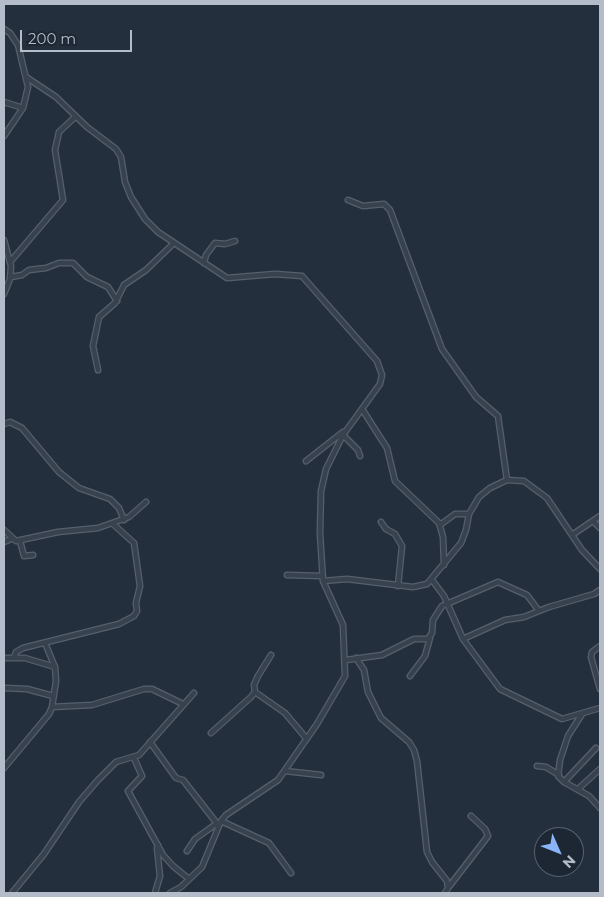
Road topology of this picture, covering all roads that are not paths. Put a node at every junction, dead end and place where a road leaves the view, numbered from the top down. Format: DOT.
graph roads {
  1 [pos="4,29"];
  2 [pos="26,77"];
  3 [pos="4,102"];
  4 [pos="23,108"];
  5 [pos="75,117"];
  6 [pos="4,136"];
  7 [pos="348,200"];
  8 [pos="4,240"];
  9 [pos="235,241"];
  10 [pos="174,243"];
  11 [pos="11,261"];
  12 [pos="204,263"];
  13 [pos="11,277"];
  14 [pos="4,294"];
  15 [pos="117,301"];
  16 [pos="98,370"];
  17 [pos="362,409"];
  18 [pos="4,424"];
  19 [pos="346,429"];
  20 [pos="343,435"];
  21 [pos="322,448"];
  22 [pos="334,451"];
  23 [pos="360,456"];
  24 [pos="306,461"];
  25 [pos="506,480"];
  26 [pos="146,502"];
  27 [pos="470,514"];
  28 [pos="600,516"];
  29 [pos="124,520"];
  30 [pos="593,521"];
  31 [pos="381,522"];
  32 [pos="113,524"];
  33 [pos="440,525"];
  34 [pos="600,528"];
  35 [pos="4,530"];
  36 [pos="572,535"];
  37 [pos="11,539"];
  38 [pos="20,541"];
  39 [pos="4,542"];
  40 [pos="33,555"];
  41 [pos="444,565"];
  42 [pos="600,569"];
  43 [pos="288,575"];
  44 [pos="323,578"];
  45 [pos="432,580"];
  46 [pos="398,586"];
  47 [pos="600,590"];
  48 [pos="447,604"];
  49 [pos="539,611"];
  50 [pos="430,638"];
  51 [pos="463,639"];
  52 [pos="45,643"];
  53 [pos="600,646"];
  54 [pos="271,655"];
  55 [pos="4,658"];
  56 [pos="14,658"];
  57 [pos="356,658"];
  58 [pos="346,660"];
  59 [pos="55,668"];
  60 [pos="410,676"];
  61 [pos="4,688"];
  62 [pos="600,689"];
  63 [pos="255,692"];
  64 [pos="194,693"];
  65 [pos="53,696"];
  66 [pos="183,704"];
  67 [pos="52,707"];
  68 [pos="600,708"];
  69 [pos="583,712"];
  70 [pos="211,732"];
  71 [pos="306,738"];
  72 [pos="150,742"];
  73 [pos="596,748"];
  74 [pos="134,758"];
  75 [pos="537,766"];
  76 [pos="4,768"];
  77 [pos="600,769"];
  78 [pos="285,771"];
  79 [pos="321,775"];
  80 [pos="558,775"];
  81 [pos="564,782"];
  82 [pos="578,789"];
  83 [pos="600,808"];
  84 [pos="471,816"];
  85 [pos="219,824"];
  86 [pos="158,845"];
  87 [pos="187,851"];
  88 [pos="291,873"];
  89 [pos="189,879"];
  90 [pos="448,888"];
  91 [pos="12,893"];
  92 [pos="155,893"];
  93 [pos="170,893"];
  94 [pos="445,893"];
  1 -- 2 [label="street"];
  2 -- 4 [label="street"];
  2 -- 5 [label="street"];
  3 -- 4 [label="street"];
  4 -- 6 [label="street"];
  5 -- 10 [label="street"];
  5 -- 11 [label="street"];
  7 -- 25 [label="street"];
  8 -- 11 [label="street"];
  9 -- 12 [label="street"];
  10 -- 12 [label="street"];
  10 -- 15 [label="street"];
  11 -- 13 [label="street"];
  12 -- 17 [label="street"];
  13 -- 14 [label="street"];
  13 -- 15 [label="street"];
  15 -- 16 [label="street"];
  17 -- 19 [label="street"];
  17 -- 33 [label="street"];
  18 -- 29 [label="street"];
  19 -- 20 [label="street"];
  19 -- 21 [label="street"];
  20 -- 22 [label="street"];
  20 -- 23 [label="street"];
  21 -- 22 [label="street"];
  21 -- 24 [label="street"];
  22 -- 44 [label="street"];
  25 -- 27 [label="street"];
  25 -- 36 [label="street"];
  26 -- 29 [label="street"];
  27 -- 33 [label="street"];
  27 -- 41 [label="street"];
  28 -- 30 [label="street"];
  29 -- 32 [label="street"];
  30 -- 34 [label="street"];
  30 -- 36 [label="street"];
  31 -- 46 [label="street"];
  32 -- 38 [label="street"];
  32 -- 52 [label="street"];
  33 -- 41 [label="street"];
  35 -- 37 [label="street"];
  36 -- 42 [label="street"];
  37 -- 38 [label="street"];
  37 -- 39 [label="street"];
  38 -- 40 [label="street"];
  41 -- 45 [label="street"];
  43 -- 44 [label="street"];
  44 -- 46 [label="street"];
  44 -- 58 [label="street"];
  45 -- 46 [label="street"];
  45 -- 48 [label="street"];
  47 -- 49 [label="street"];
  48 -- 49 [label="street"];
  48 -- 50 [label="street"];
  48 -- 51 [label="street"];
  49 -- 51 [label="street"];
  50 -- 57 [label="street"];
  50 -- 60 [label="street"];
  51 -- 69 [label="street"];
  52 -- 56 [label="street"];
  52 -- 59 [label="street"];
  53 -- 62 [label="street"];
  54 -- 63 [label="street"];
  55 -- 56 [label="street"];
  56 -- 59 [label="street"];
  57 -- 58 [label="street"];
  57 -- 90 [label="street"];
  58 -- 71 [label="street"];
  59 -- 65 [label="street"];
  61 -- 65 [label="street"];
  63 -- 70 [label="street"];
  63 -- 71 [label="street"];
  64 -- 66 [label="street"];
  65 -- 67 [label="street"];
  66 -- 67 [label="street"];
  66 -- 72 [label="street"];
  67 -- 76 [label="street"];
  68 -- 69 [label="street"];
  69 -- 80 [label="street"];
  71 -- 78 [label="street"];
  72 -- 74 [label="street"];
  72 -- 85 [label="street"];
  73 -- 81 [label="street"];
  74 -- 86 [label="street"];
  74 -- 91 [label="street"];
  75 -- 80 [label="street"];
  77 -- 82 [label="street"];
  78 -- 79 [label="street"];
  78 -- 85 [label="street"];
  80 -- 81 [label="street"];
  81 -- 82 [label="street"];
  82 -- 83 [label="street"];
  84 -- 90 [label="street"];
  85 -- 87 [label="street"];
  85 -- 88 [label="street"];
  85 -- 89 [label="street"];
  86 -- 89 [label="street"];
  86 -- 92 [label="street"];
  89 -- 93 [label="street"];
  90 -- 94 [label="street"];
}
